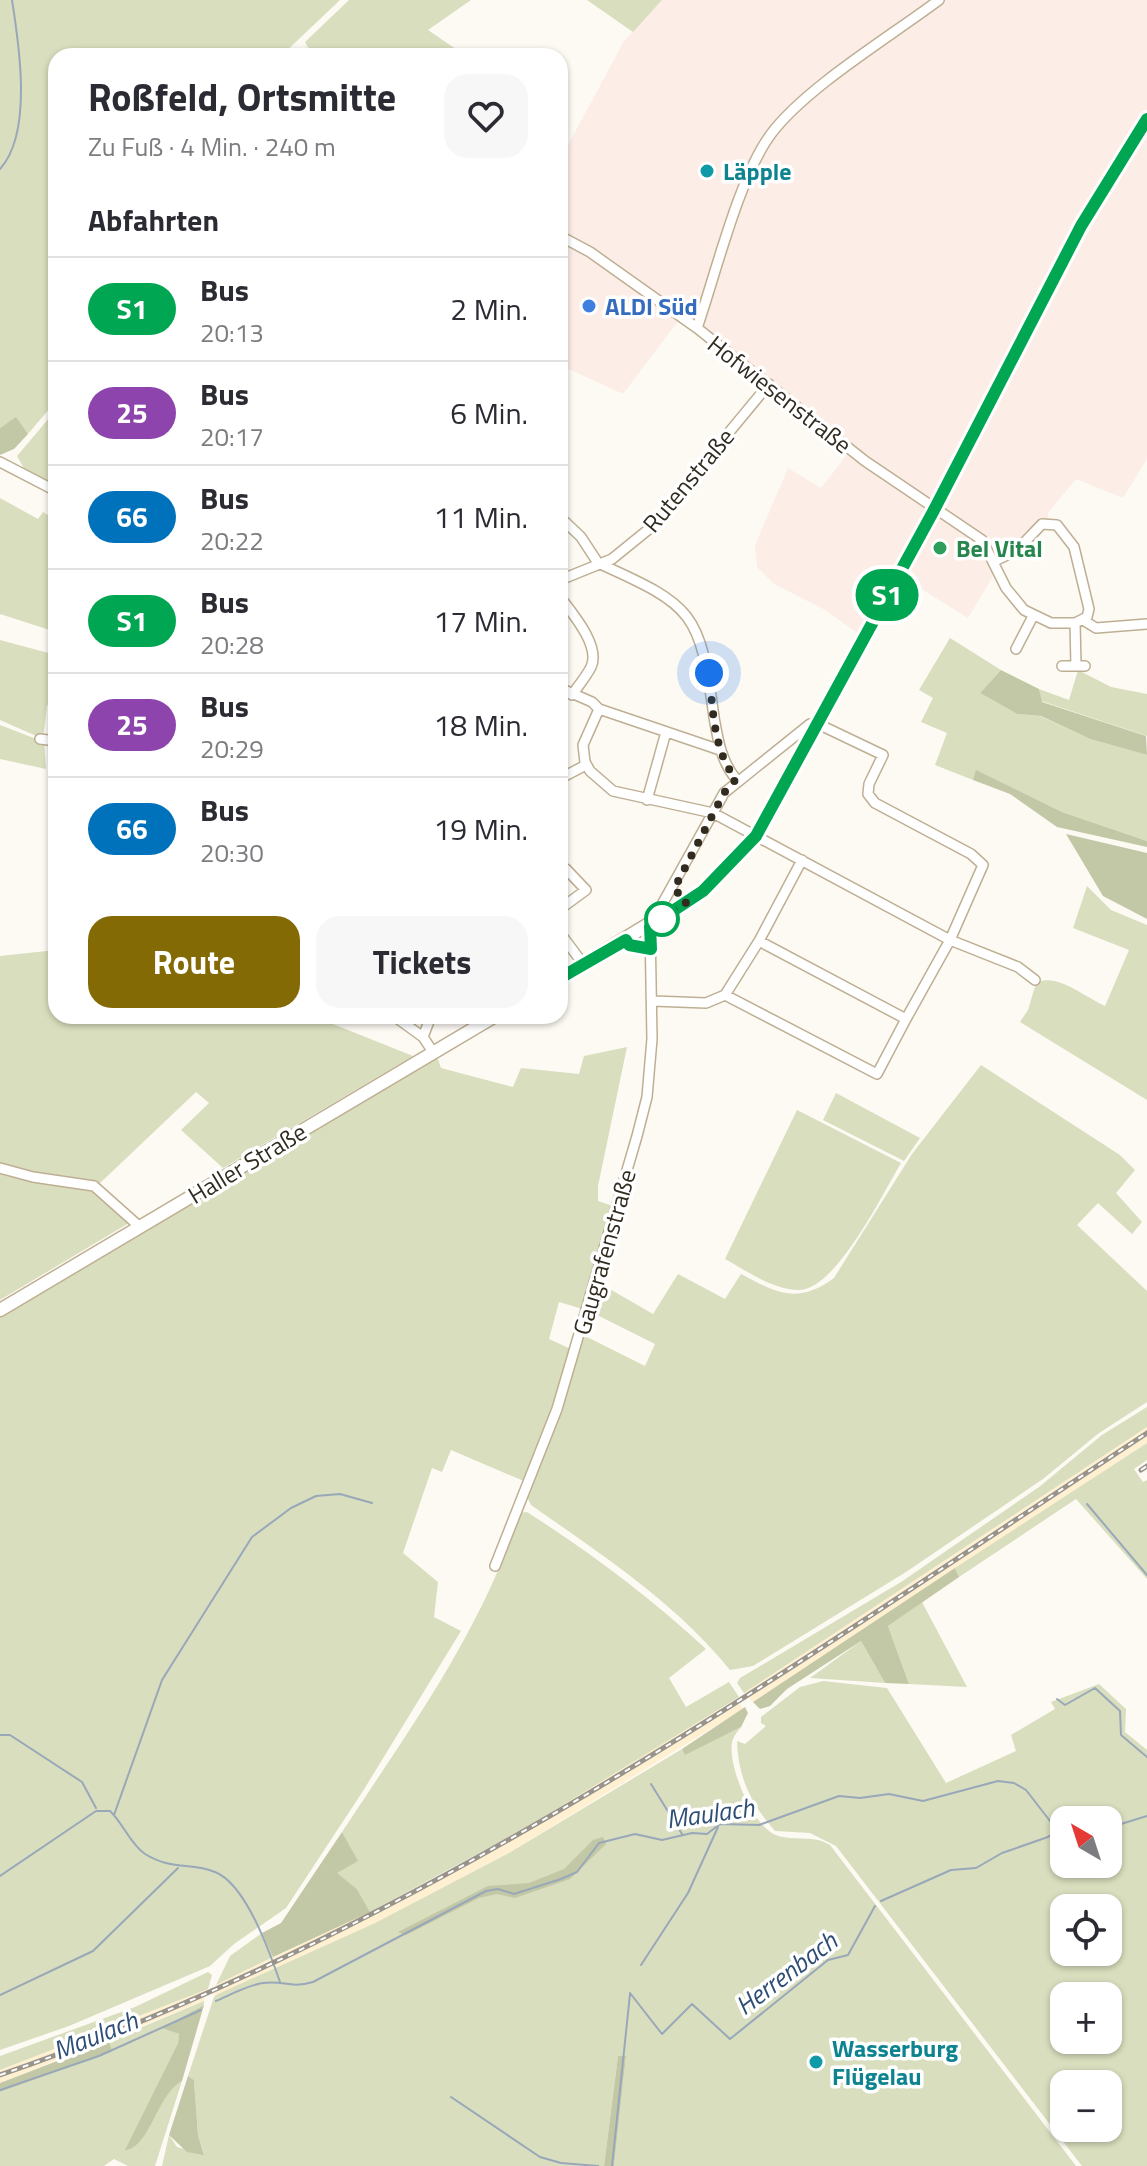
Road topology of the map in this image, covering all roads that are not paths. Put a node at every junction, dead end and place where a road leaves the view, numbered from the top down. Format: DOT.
graph roads {
  1 [pos="939,0"];
  2 [pos="1147,119"];
  3 [pos="1147,132"];
  4 [pos="568,240"];
  5 [pos="697,328"];
  6 [pos="769,384"];
  7 [pos="967,446"];
  8 [pos="3,463"];
  9 [pos="48,487"];
  10 [pos="939,513"];
  11 [pos="568,525"];
  12 [pos="995,561"];
  13 [pos="598,563"];
  14 [pos="568,576"];
  15 [pos="568,609"];
  16 [pos="1033,616"];
  17 [pos="1079,622"];
  18 [pos="1147,624"];
  19 [pos="1016,649"];
  20 [pos="1062,666"];
  21 [pos="568,693"];
  22 [pos="572,695"];
  23 [pos="599,709"];
  24 [pos="818,724"];
  25 [pos="666,732"];
  26 [pos="40,739"];
  27 [pos="48,740"];
  28 [pos="720,750"];
  29 [pos="586,765"];
  30 [pos="568,774"];
  31 [pos="736,779"];
  32 [pos="647,800"];
  33 [pos="713,813"];
  34 [pos="756,836"];
  35 [pos="802,860"];
  36 [pos="568,871"];
  37 [pos="674,889"];
  38 [pos="687,902"];
  39 [pos="568,903"];
  40 [pos="650,926"];
  41 [pos="950,940"];
  42 [pos="759,941"];
  43 [pos="568,944"];
  44 [pos="584,965"];
  45 [pos="568,974"];
  46 [pos="1035,980"];
  47 [pos="725,995"];
  48 [pos="653,1001"];
  49 [pos="906,1019"];
  50 [pos="405,1024"];
  51 [pos="428,1024"];
  52 [pos="481,1024"];
  53 [pos="423,1037"];
  54 [pos="433,1052"];
  55 [pos="0,1168"];
  56 [pos="140,1227"];
  57 [pos="0,1310"];
  58 [pos="495,1566"];
  1 -- 5 [label="street, Hofwiesenstraße"];
  2 -- 7 [label="main road"];
  3 -- 7 [label="main road"];
  4 -- 5 [label="street"];
  5 -- 6 [label="street, Hofwiesenstraße"];
  6 -- 10 [label="street, Hofwiesenstraße"];
  6 -- 13 [label="street, Rutenstraße"];
  7 -- 10 [label="main road"];
  8 -- 9 [label="street"];
  10 -- 12 [label="street, Hofwiesenstraße"];
  10 -- 24 [label="main road"];
  11 -- 13 [label="street"];
  12 -- 16 [label="street, Hofwiesenstraße"];
  12 -- 17 [label="street"];
  13 -- 14 [label="street, Rutenstraße"];
  13 -- 28 [label="street"];
  15 -- 22 [label="street"];
  16 -- 17 [label="street"];
  16 -- 19 [label="street"];
  17 -- 18 [label="street"];
  17 -- 20 [label="street"];
  21 -- 22 [label="street"];
  22 -- 23 [label="street"];
  23 -- 25 [label="street"];
  23 -- 29 [label="street"];
  24 -- 31 [label="street"];
  24 -- 34 [label="main road"];
  24 -- 41 [label="street"];
  25 -- 28 [label="street"];
  25 -- 32 [label="street"];
  26 -- 27 [label="street"];
  28 -- 31 [label="street"];
  29 -- 30 [label="street"];
  29 -- 32 [label="street"];
  31 -- 33 [label="street"];
  32 -- 33 [label="street"];
  33 -- 34 [label="street"];
  33 -- 37 [label="street"];
  34 -- 35 [label="street"];
  34 -- 38 [label="main road"];
  35 -- 41 [label="street"];
  35 -- 42 [label="street"];
  36 -- 39 [label="street"];
  37 -- 38 [label="street"];
  37 -- 40 [label="street"];
  38 -- 40 [label="main road"];
  40 -- 44 [label="main road"];
  40 -- 48 [label="street, Gaugrafenstraße"];
  41 -- 46 [label="street"];
  41 -- 49 [label="street"];
  42 -- 47 [label="street"];
  42 -- 49 [label="street"];
  43 -- 44 [label="street"];
  44 -- 45 [label="main road"];
  47 -- 48 [label="street"];
  47 -- 49 [label="street"];
  48 -- 58 [label="street, Gaugrafenstraße"];
  50 -- 53 [label="street"];
  51 -- 53 [label="street"];
  52 -- 54 [label="main road, Haller Straße"];
  53 -- 54 [label="street"];
  54 -- 56 [label="main road, Haller Straße"];
  55 -- 56 [label="street"];
  56 -- 57 [label="main road, Haller Straße"];
}
